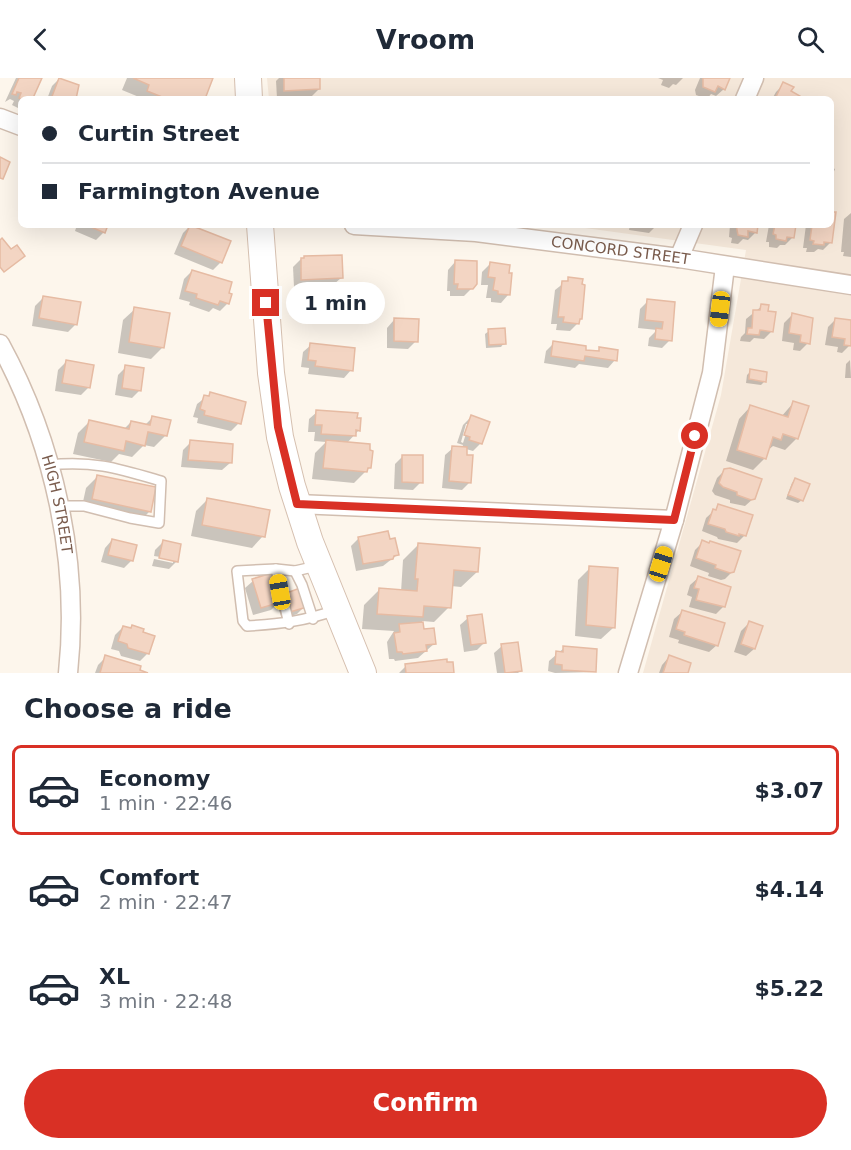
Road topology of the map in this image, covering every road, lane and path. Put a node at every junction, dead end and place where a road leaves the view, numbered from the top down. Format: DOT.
graph roads {
  1 [pos="248,78"];
  2 [pos="754,78"];
  3 [pos="249,96"];
  4 [pos="746,96"];
  5 [pos="0,118"];
  6 [pos="18,125"];
  7 [pos="260,228"];
  8 [pos="406,228"];
  9 [pos="692,228"];
  10 [pos="679,258"];
  11 [pos="725,266"];
  12 [pos="851,285"];
  13 [pos="0,344"];
  14 [pos="49,465"];
  15 [pos="297,504"];
  16 [pos="58,506"];
  17 [pos="674,520"];
  18 [pos="307,568"];
  19 [pos="276,569"];
  20 [pos="331,618"];
  21 [pos="289,624"];
  22 [pos="68,673"];
  23 [pos="363,673"];
  24 [pos="628,673"];
  1 -- 3 [label="main road"];
  2 -- 4 [label="street"];
  5 -- 6 [label="street"];
  7 -- 15 [label="main road"];
  8 -- 10 [label="street, CONCORD STREET"];
  9 -- 10 [label="street"];
  10 -- 11 [label="street, CONCORD STREET"];
  11 -- 12 [label="street, CONCORD STREET"];
  11 -- 17 [label="street"];
  13 -- 14 [label="street, HIGH STREET"];
  14 -- 16 [label="street, HIGH STREET"];
  14 -- 16 [label="lane"];
  15 -- 17 [label="street"];
  15 -- 18 [label="main road"];
  16 -- 22 [label="street, HIGH STREET"];
  17 -- 24 [label="street"];
  18 -- 19 [label="lane"];
  18 -- 20 [label="main road"];
  19 -- 21 [label="lane"];
  19 -- 21 [label="lane"];
  20 -- 21 [label="lane"];
  20 -- 23 [label="main road"];
}
